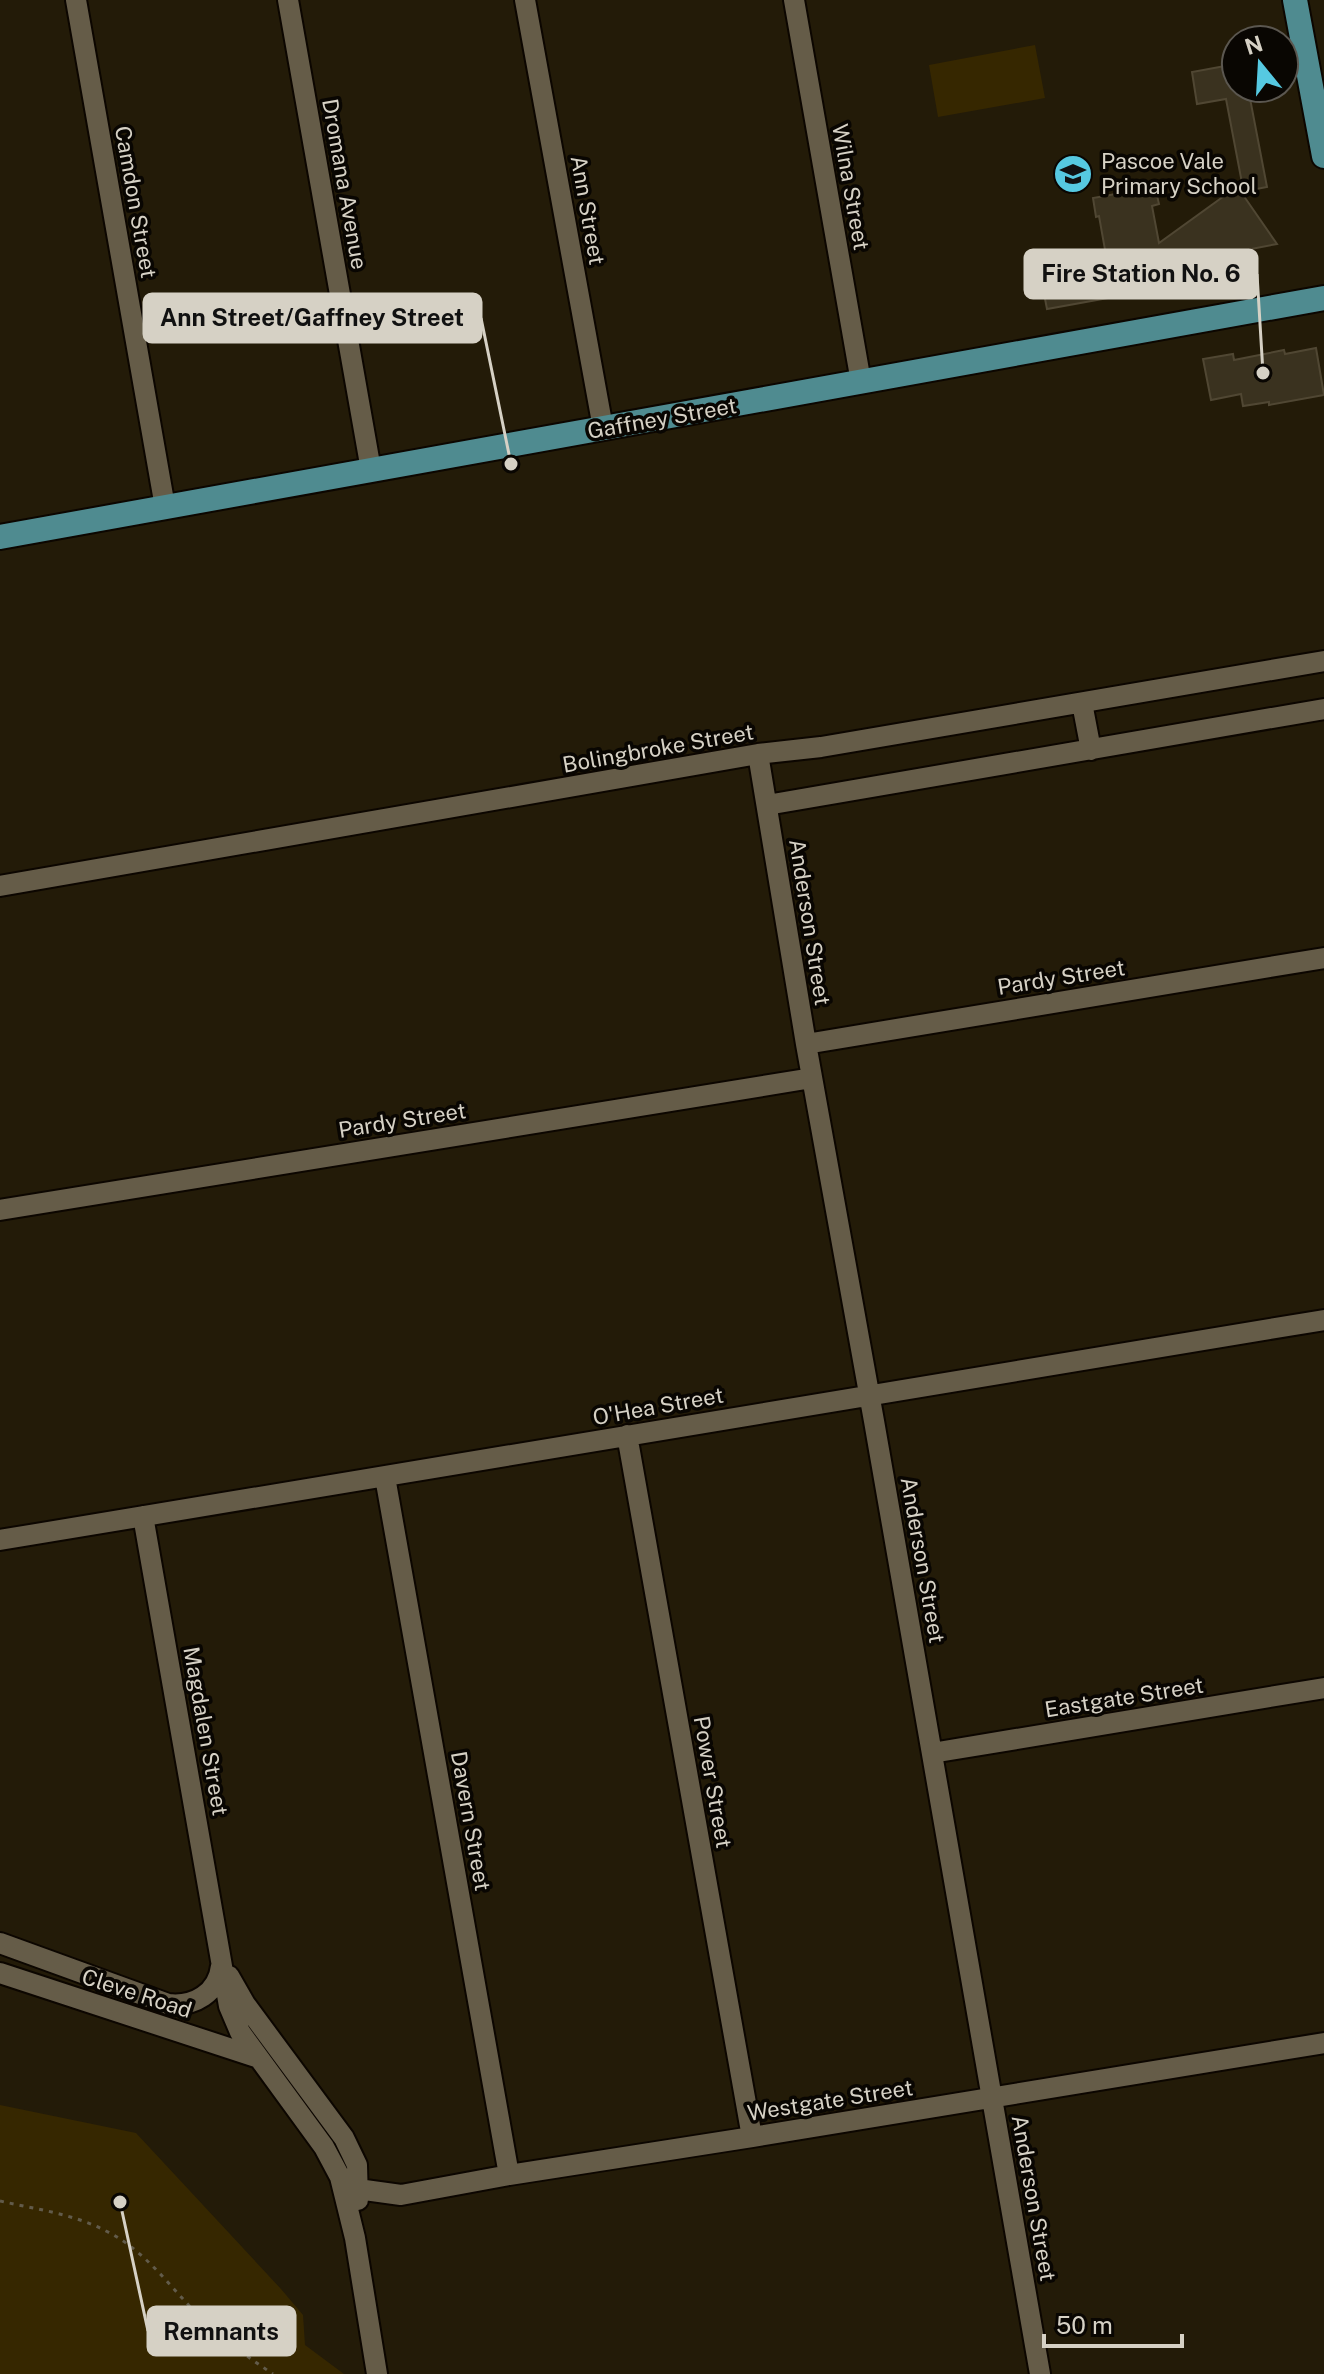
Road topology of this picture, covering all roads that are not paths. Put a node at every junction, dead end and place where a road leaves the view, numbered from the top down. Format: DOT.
graph roads {
  1 [pos="76,0"];
  2 [pos="288,0"];
  3 [pos="525,0"];
  4 [pos="794,0"];
  5 [pos="1295,0"];
  6 [pos="1324,156"];
  7 [pos="1324,298"];
  8 [pos="861,382"];
  9 [pos="603,428"];
  10 [pos="371,470"];
  11 [pos="165,507"];
  12 [pos="0,537"];
  13 [pos="1324,661"];
  14 [pos="1082,703"];
  15 [pos="1324,709"];
  16 [pos="1091,750"];
  17 [pos="758,754"];
  18 [pos="767,805"];
  19 [pos="0,886"];
  20 [pos="1324,958"];
  21 [pos="806,1044"];
  22 [pos="812,1078"];
  23 [pos="0,1210"];
  24 [pos="1324,1320"];
  25 [pos="870,1395"];
  26 [pos="627,1435"];
  27 [pos="385,1477"];
  28 [pos="143,1516"];
  29 [pos="0,1540"];
  30 [pos="1324,1688"];
  31 [pos="932,1753"];
  32 [pos="0,1943"];
  33 [pos="221,1954"];
  34 [pos="0,1973"];
  35 [pos="1324,2043"];
  36 [pos="259,2058"];
  37 [pos="992,2098"];
  38 [pos="752,2137"];
  39 [pos="509,2175"];
  40 [pos="351,2188"];
  41 [pos="377,2374"];
  42 [pos="1040,2374"];
  1 -- 11 [label="street, Camdon Street"];
  2 -- 10 [label="street, Dromana Avenue"];
  3 -- 9 [label="street, Ann Street"];
  4 -- 8 [label="street, Wilna Street"];
  5 -- 6 [label="main road"];
  7 -- 8 [label="main road, Gaffney Street"];
  8 -- 9 [label="main road, Gaffney Street"];
  9 -- 10 [label="main road, Gaffney Street"];
  10 -- 11 [label="main road, Gaffney Street"];
  11 -- 12 [label="main road, Gaffney Street"];
  13 -- 14 [label="street, Bolingbroke Street"];
  14 -- 16 [label="street"];
  14 -- 17 [label="street, Bolingbroke Street"];
  15 -- 16 [label="street"];
  16 -- 18 [label="street"];
  17 -- 18 [label="street, Anderson Street"];
  17 -- 19 [label="street, Bolingbroke Street"];
  18 -- 21 [label="street, Anderson Street"];
  20 -- 21 [label="street, Pardy Street"];
  21 -- 22 [label="street, Anderson Street"];
  22 -- 23 [label="street, Pardy Street"];
  22 -- 25 [label="street, Anderson Street"];
  24 -- 25 [label="street, O'Hea Street"];
  25 -- 26 [label="street, O'Hea Street"];
  25 -- 31 [label="street, Anderson Street"];
  26 -- 27 [label="street, O'Hea Street"];
  26 -- 38 [label="street, Power Street"];
  27 -- 28 [label="street, O'Hea Street"];
  27 -- 39 [label="street, Davern Street"];
  28 -- 29 [label="street, O'Hea Street"];
  28 -- 33 [label="street, Magdalen Street"];
  30 -- 31 [label="street, Eastgate Street"];
  31 -- 37 [label="street, Anderson Street"];
  32 -- 33 [label="street, Cleve Road"];
  33 -- 36 [label="street, Magdalen Street"];
  33 -- 40 [label="street, Magdalen Street"];
  34 -- 36 [label="street, Cleve Road"];
  35 -- 37 [label="street, Westgate Street"];
  36 -- 40 [label="street, Magdalen Street"];
  37 -- 38 [label="street, Westgate Street"];
  37 -- 42 [label="street, Anderson Street"];
  38 -- 39 [label="street, Westgate Street"];
  39 -- 40 [label="street, Westgate Street"];
  40 -- 41 [label="street, Magdalen Street"];
}
